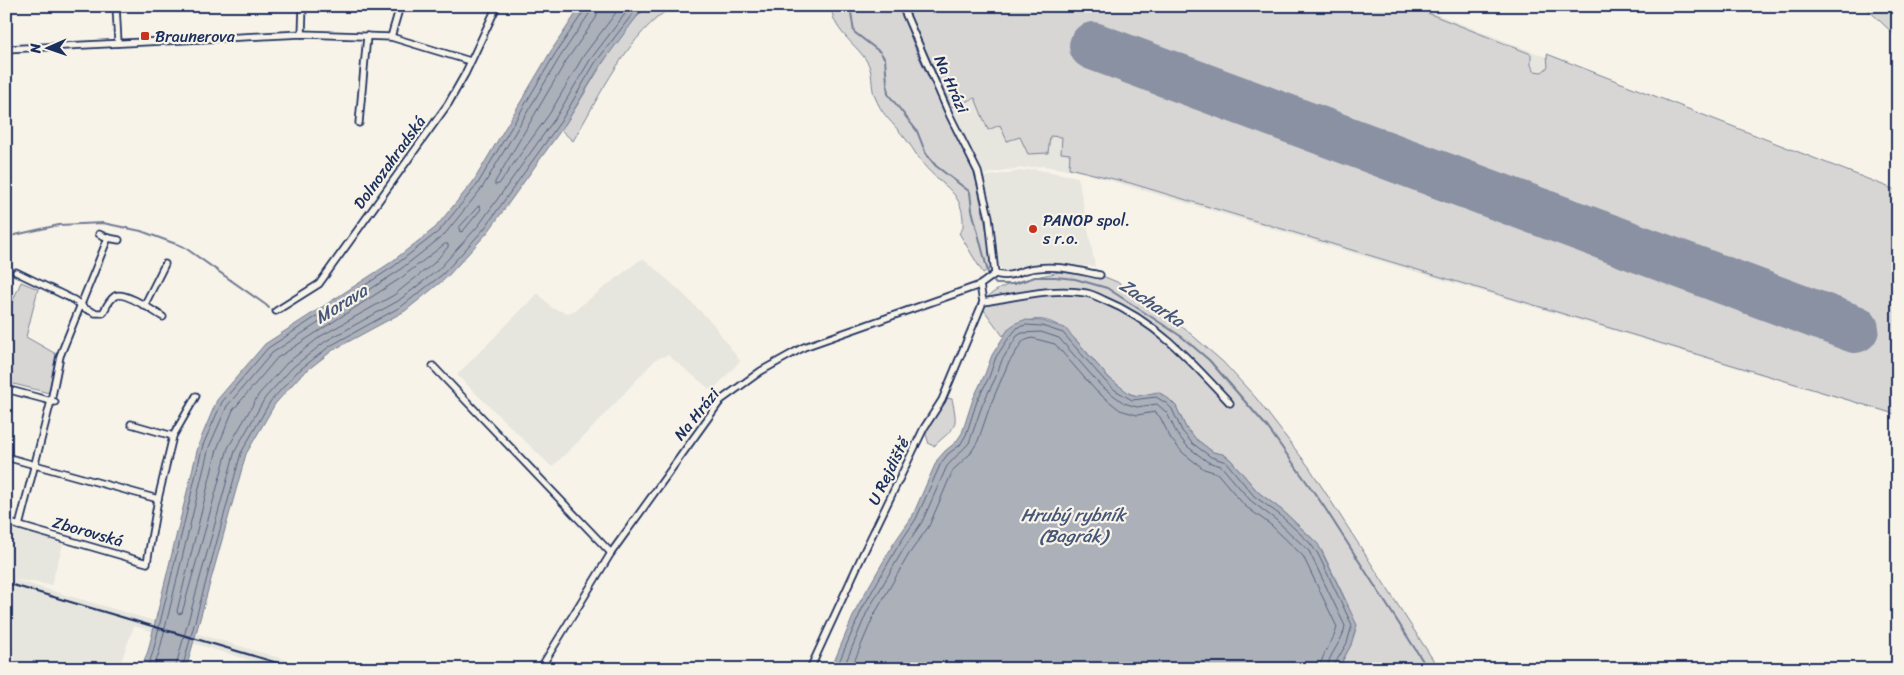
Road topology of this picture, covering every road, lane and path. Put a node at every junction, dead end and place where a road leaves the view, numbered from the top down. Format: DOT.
graph roads {
  1 [pos="116,6"];
  2 [pos="303,6"];
  3 [pos="400,6"];
  4 [pos="497,6"];
  5 [pos="902,6"];
  6 [pos="302,34"];
  7 [pos="367,36"];
  8 [pos="391,38"];
  9 [pos="118,43"];
  10 [pos="6,48"];
  11 [pos="470,62"];
  12 [pos="359,123"];
  13 [pos="99,234"];
  14 [pos="108,238"];
  15 [pos="119,240"];
  16 [pos="165,264"];
  17 [pos="16,272"];
  18 [pos="994,274"];
  19 [pos="1100,275"];
  20 [pos="983,283"];
  21 [pos="983,302"];
  22 [pos="81,305"];
  23 [pos="144,306"];
  24 [pos="276,311"];
  25 [pos="163,317"];
  26 [pos="433,366"];
  27 [pos="6,389"];
  28 [pos="196,396"];
  29 [pos="53,401"];
  30 [pos="1230,404"];
  31 [pos="131,424"];
  32 [pos="173,436"];
  33 [pos="6,457"];
  34 [pos="35,466"];
  35 [pos="158,499"];
  36 [pos="6,522"];
  37 [pos="19,526"];
  38 [pos="611,552"];
  39 [pos="540,669"];
  40 [pos="810,669"];
  1 -- 9 [label="street"];
  2 -- 6 [label="street"];
  3 -- 8 [label="street"];
  4 -- 11 [label="street, Dolnozahradská"];
  5 -- 18 [label="street, Na Hrázi"];
  6 -- 7 [label="street"];
  6 -- 9 [label="street"];
  7 -- 8 [label="street"];
  7 -- 12 [label="street"];
  8 -- 11 [label="street"];
  9 -- 10 [label="street"];
  11 -- 24 [label="street, Dolnozahradská"];
  13 -- 14 [label="street"];
  14 -- 15 [label="street"];
  14 -- 22 [label="street"];
  16 -- 23 [label="street"];
  17 -- 22 [label="street"];
  18 -- 19 [label="street"];
  18 -- 20 [label="street, Na Hrázi"];
  20 -- 21 [label="street"];
  20 -- 38 [label="street, Na Hrázi"];
  21 -- 30 [label="street"];
  21 -- 40 [label="street, U Rejdiště"];
  22 -- 23 [label="street"];
  22 -- 29 [label="street"];
  23 -- 25 [label="street"];
  26 -- 38 [label="street"];
  27 -- 29 [label="street"];
  28 -- 32 [label="street, Zborovská"];
  29 -- 34 [label="street"];
  31 -- 32 [label="street"];
  32 -- 35 [label="street, Zborovská"];
  33 -- 34 [label="street"];
  34 -- 35 [label="street"];
  34 -- 37 [label="street"];
  35 -- 37 [label="street, Zborovská"];
  36 -- 37 [label="street"];
  38 -- 39 [label="street, Na Hrázi"];
}
